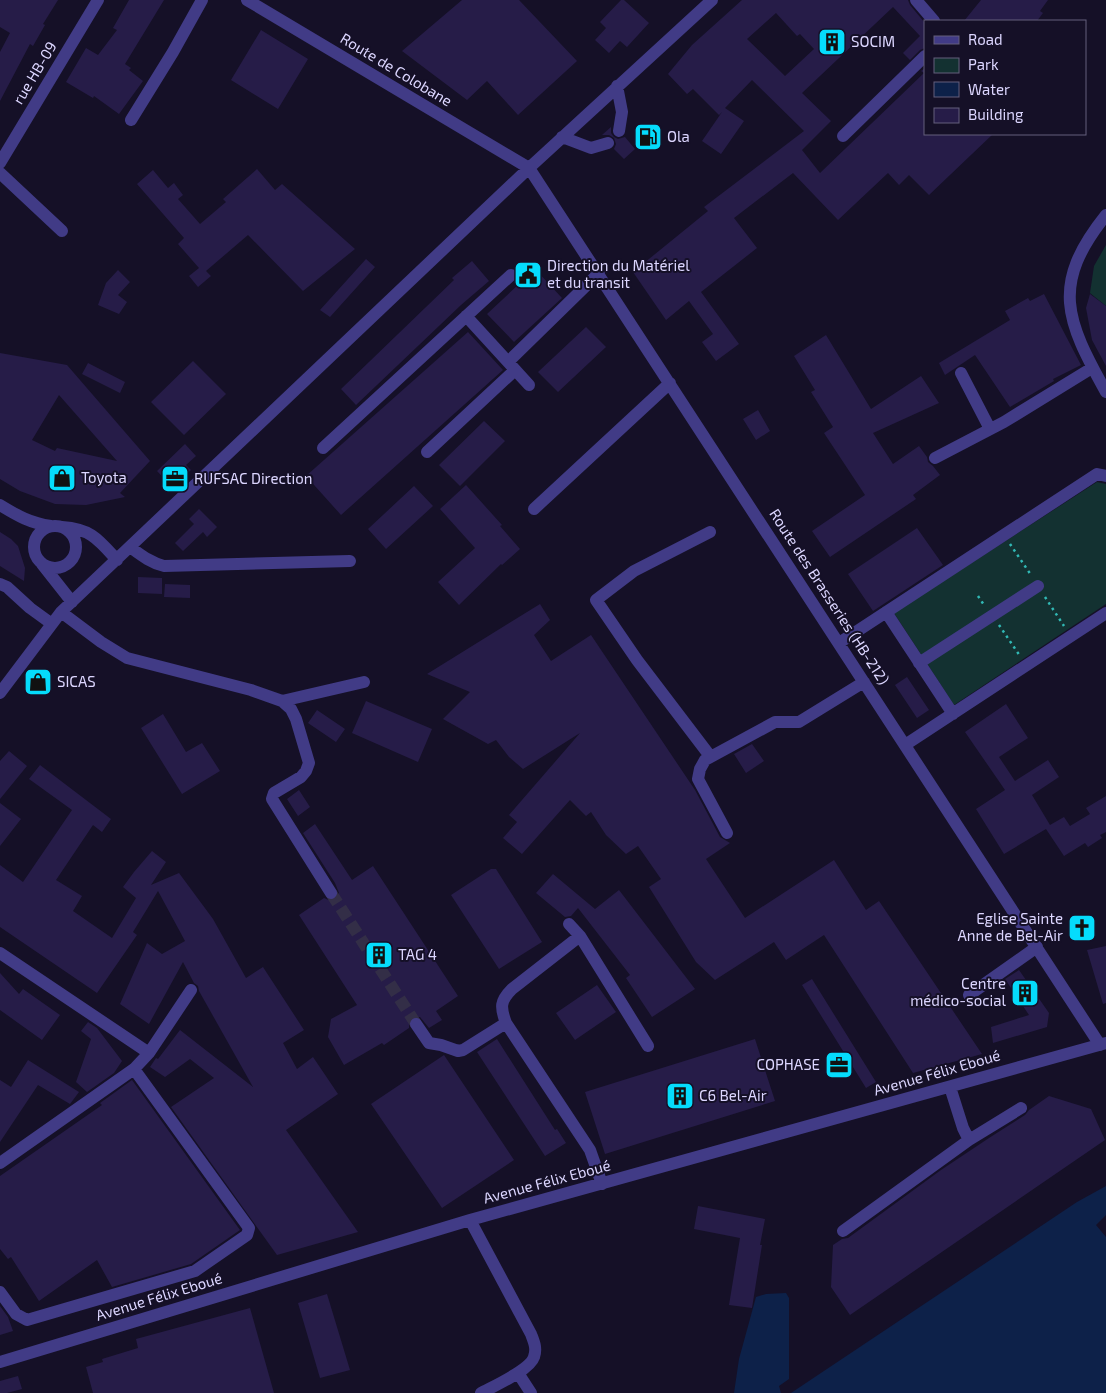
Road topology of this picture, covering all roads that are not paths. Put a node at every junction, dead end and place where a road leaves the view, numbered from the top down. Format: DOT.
graph roads {
  1 [pos="98,0"];
  2 [pos="202,0"];
  3 [pos="247,0"];
  4 [pos="916,0"];
  5 [pos="708,1"];
  6 [pos="933,20"];
  7 [pos="924,57"];
  8 [pos="617,86"];
  9 [pos="131,120"];
  10 [pos="619,131"];
  11 [pos="843,136"];
  12 [pos="562,137"];
  13 [pos="608,142"];
  14 [pos="0,163"];
  15 [pos="529,168"];
  16 [pos="0,173"];
  17 [pos="1106,215"];
  18 [pos="62,231"];
  19 [pos="599,273"];
  20 [pos="511,275"];
  21 [pos="466,316"];
  22 [pos="512,366"];
  23 [pos="1092,368"];
  24 [pos="961,373"];
  25 [pos="670,383"];
  26 [pos="529,385"];
  27 [pos="1106,392"];
  28 [pos="990,429"];
  29 [pos="323,448"];
  30 [pos="427,452"];
  31 [pos="934,458"];
  32 [pos="1106,476"];
  33 [pos="0,504"];
  34 [pos="534,509"];
  35 [pos="20,518"];
  36 [pos="56,527"];
  37 [pos="710,532"];
  38 [pos="98,540"];
  39 [pos="34,545"];
  40 [pos="130,547"];
  41 [pos="74,557"];
  42 [pos="39,560"];
  43 [pos="117,560"];
  44 [pos="350,561"];
  45 [pos="0,584"];
  46 [pos="1038,586"];
  47 [pos="72,602"];
  48 [pos="61,612"];
  49 [pos="886,612"];
  50 [pos="1106,613"];
  51 [pos="52,624"];
  52 [pos="839,643"];
  53 [pos="919,663"];
  54 [pos="364,682"];
  55 [pos="864,682"];
  56 [pos="0,693"];
  57 [pos="282,701"];
  58 [pos="953,714"];
  59 [pos="905,745"];
  60 [pos="710,756"];
  61 [pos="727,833"];
  62 [pos="331,893"];
  63 [pos="569,924"];
  64 [pos="580,936"];
  65 [pos="1037,947"];
  66 [pos="0,953"];
  67 [pos="191,990"];
  68 [pos="969,995"];
  69 [pos="506,1023"];
  70 [pos="416,1024"];
  71 [pos="1103,1044"];
  72 [pos="648,1046"];
  73 [pos="149,1053"];
  74 [pos="134,1069"];
  75 [pos="950,1087"];
  76 [pos="1021,1108"];
  77 [pos="969,1140"];
  78 [pos="0,1163"];
  79 [pos="602,1184"];
  80 [pos="470,1220"];
  81 [pos="843,1231"];
  82 [pos="0,1292"];
  83 [pos="0,1362"];
  84 [pos="518,1373"];
  85 [pos="482,1393"];
  86 [pos="531,1393"];
  1 -- 14 [label="street, rue HB-09"];
  2 -- 9 [label="street"];
  3 -- 15 [label="street, Route de Colobane"];
  4 -- 6 [label="street"];
  5 -- 8 [label="street"];
  7 -- 11 [label="street"];
  8 -- 10 [label="street"];
  8 -- 12 [label="street"];
  12 -- 13 [label="street"];
  12 -- 15 [label="street"];
  15 -- 19 [label="street, Route des Brasseries (HB-212)"];
  15 -- 40 [label="street"];
  16 -- 18 [label="street"];
  17 -- 23 [label="street"];
  19 -- 22 [label="street"];
  19 -- 25 [label="street, Route des Brasseries (HB-212)"];
  20 -- 21 [label="street"];
  21 -- 22 [label="street"];
  21 -- 29 [label="street"];
  22 -- 26 [label="street"];
  22 -- 30 [label="street"];
  23 -- 27 [label="street"];
  23 -- 28 [label="street"];
  24 -- 28 [label="street"];
  25 -- 34 [label="street"];
  25 -- 52 [label="street, Route des Brasseries (HB-212)"];
  28 -- 31 [label="street"];
  32 -- 49 [label="street"];
  33 -- 35 [label="street"];
  35 -- 36 [label="street"];
  35 -- 39 [label="street"];
  36 -- 38 [label="street"];
  36 -- 39 [label="street"];
  36 -- 41 [label="street"];
  37 -- 60 [label="street"];
  38 -- 41 [label="street"];
  38 -- 43 [label="street"];
  39 -- 42 [label="street"];
  40 -- 43 [label="street"];
  40 -- 44 [label="street"];
  41 -- 42 [label="street"];
  42 -- 47 [label="street"];
  43 -- 47 [label="street"];
  45 -- 51 [label="street"];
  46 -- 53 [label="street"];
  47 -- 48 [label="street"];
  48 -- 51 [label="street"];
  48 -- 57 [label="street"];
  49 -- 52 [label="street"];
  49 -- 53 [label="street"];
  50 -- 58 [label="street"];
  51 -- 56 [label="street"];
  52 -- 55 [label="street, Route des Brasseries (HB-212)"];
  53 -- 58 [label="street"];
  54 -- 57 [label="street"];
  55 -- 59 [label="street, Route des Brasseries (HB-212)"];
  55 -- 60 [label="street"];
  57 -- 62 [label="street"];
  58 -- 59 [label="street"];
  59 -- 65 [label="street, Route des Brasseries (HB-212)"];
  60 -- 61 [label="street"];
  63 -- 64 [label="street"];
  64 -- 69 [label="street"];
  64 -- 72 [label="street"];
  65 -- 68 [label="street"];
  65 -- 71 [label="street, Route des Brasseries (HB-212)"];
  66 -- 73 [label="street"];
  67 -- 73 [label="street"];
  69 -- 70 [label="street"];
  69 -- 79 [label="street"];
  71 -- 75 [label="street, Avenue Félix Eboué"];
  73 -- 74 [label="street"];
  74 -- 78 [label="street"];
  74 -- 82 [label="street"];
  75 -- 77 [label="street"];
  75 -- 79 [label="street, Avenue Félix Eboué"];
  76 -- 77 [label="street"];
  77 -- 81 [label="street"];
  79 -- 80 [label="street, Avenue Félix Eboué"];
  80 -- 83 [label="street, Avenue Félix Eboué"];
  80 -- 84 [label="street"];
  84 -- 85 [label="street"];
  84 -- 86 [label="street"];
}
